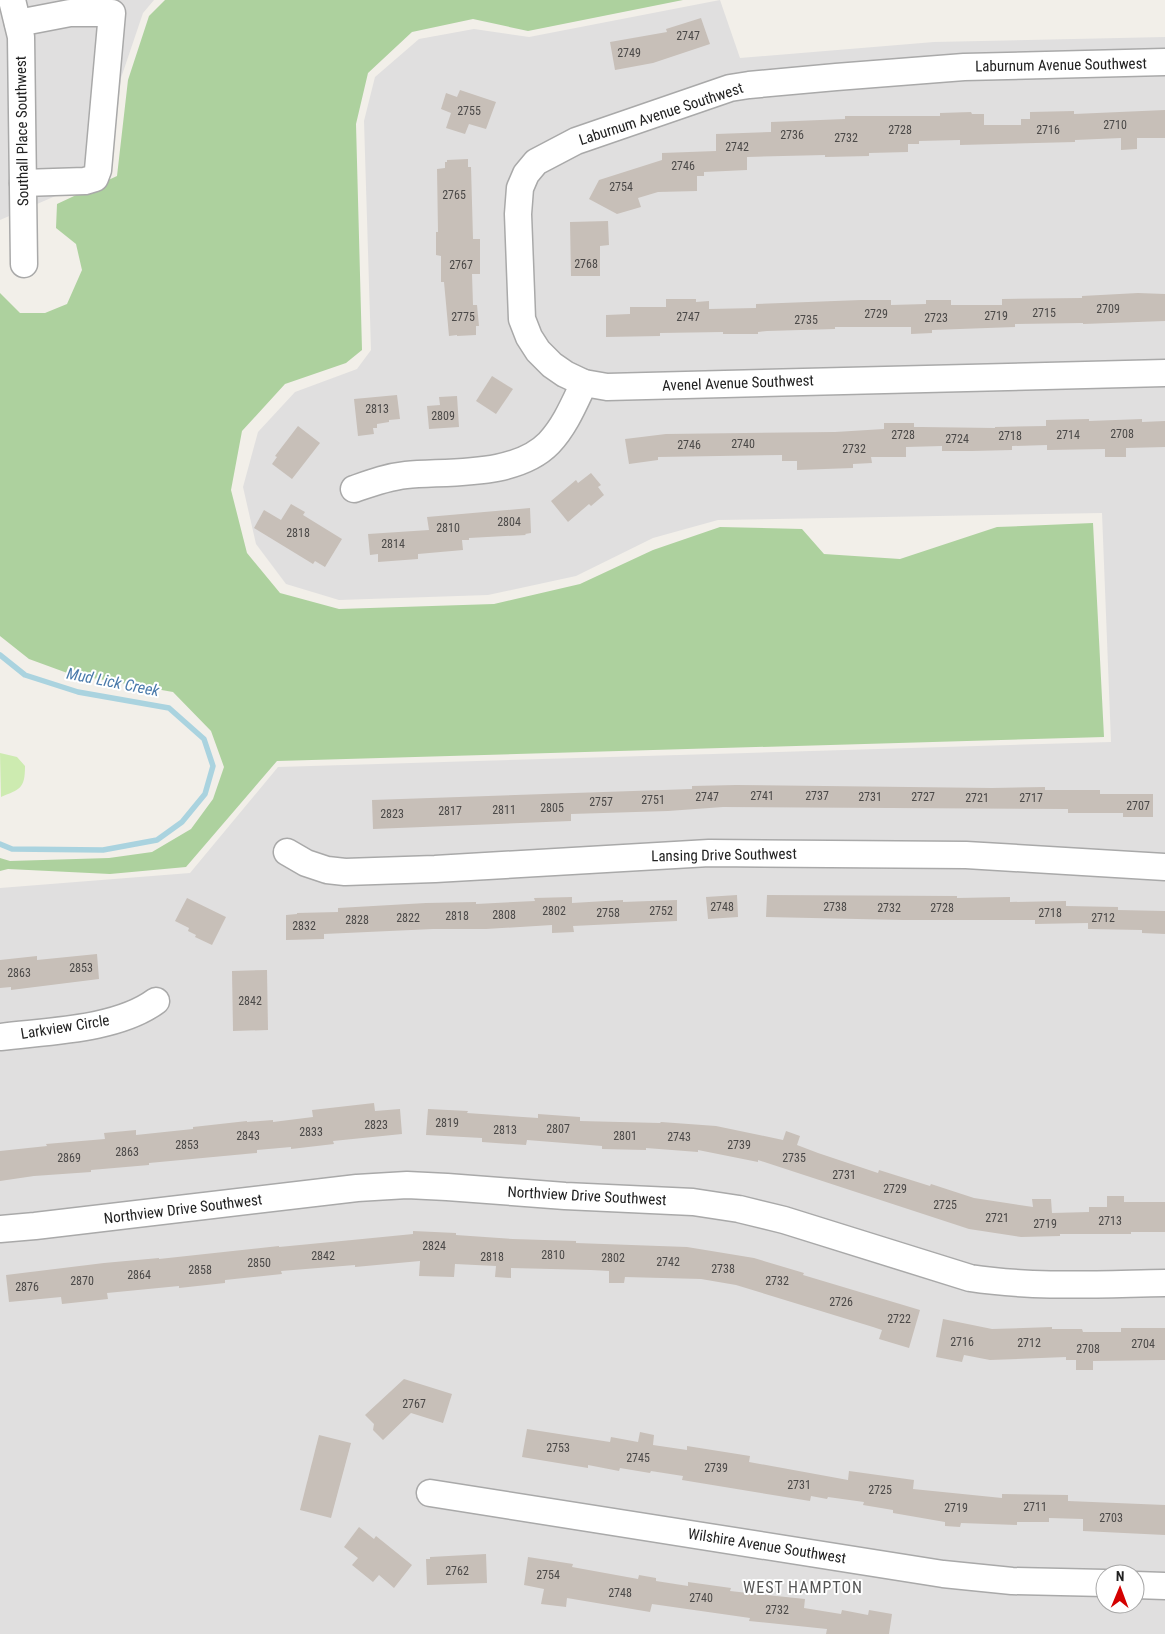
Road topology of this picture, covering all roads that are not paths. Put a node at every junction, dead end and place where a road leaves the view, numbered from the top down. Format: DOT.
graph roads {
  1 [pos="15,11"];
  2 [pos="1165,62"];
  3 [pos="23,182"];
  4 [pos="24,264"];
  5 [pos="1165,373"];
  6 [pos="584,383"];
  7 [pos="354,489"];
  8 [pos="287,852"];
  9 [pos="1165,867"];
  10 [pos="156,1000"];
  11 [pos="0,1037"];
  12 [pos="0,1229"];
  13 [pos="1165,1283"];
  14 [pos="430,1493"];
  15 [pos="1095,1583"];
  16 [pos="1145,1585"];
  17 [pos="1165,1586"];
  1 -- 3 [label="street, Southall Place Southwest"];
  1 -- 3 [label="street"];
  2 -- 6 [label="street, Laburnum Avenue Southwest"];
  3 -- 4 [label="street, Southall Place Southwest"];
  5 -- 6 [label="street, Avenel Avenue Southwest"];
  6 -- 7 [label="street"];
  8 -- 9 [label="street, Lansing Drive Southwest"];
  10 -- 11 [label="street, Larkview Circle"];
  12 -- 13 [label="street, Northview Drive Southwest"];
  14 -- 15 [label="street, Wilshire Avenue Southwest"];
  16 -- 17 [label="street"];
}
